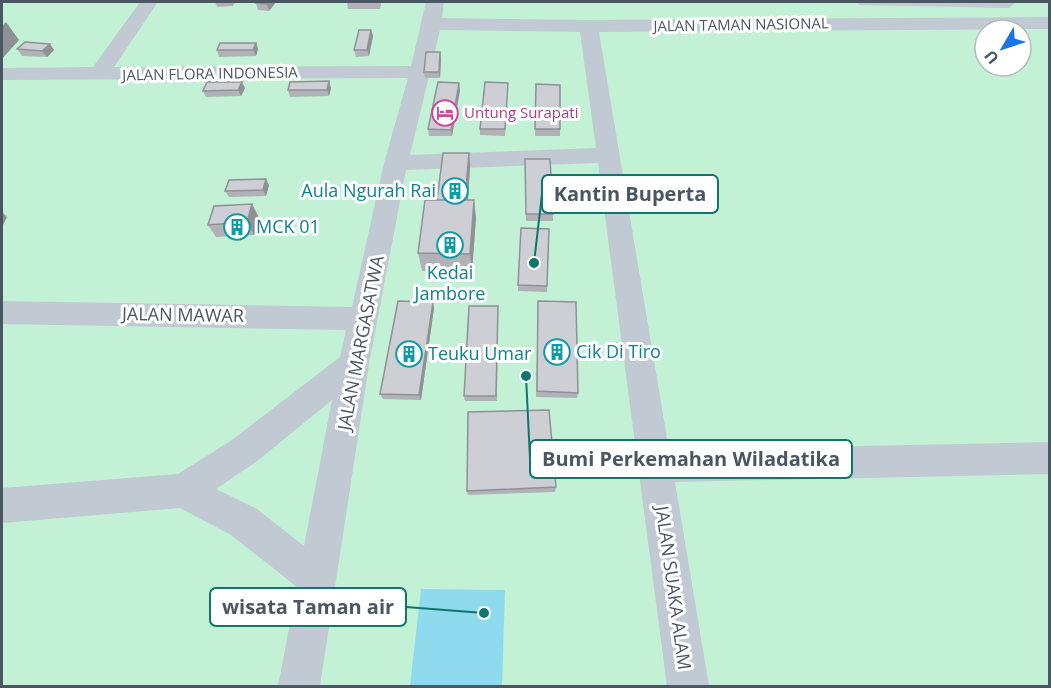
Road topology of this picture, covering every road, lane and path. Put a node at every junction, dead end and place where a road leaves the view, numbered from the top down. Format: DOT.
graph roads {
  1 [pos="149,2"];
  2 [pos="822,2"];
  3 [pos="860,2"];
  4 [pos="1011,2"];
  5 [pos="433,13"];
  6 [pos="1050,23"];
  7 [pos="824,24"];
  8 [pos="589,26"];
  9 [pos="419,72"];
  10 [pos="2,74"];
  11 [pos="98,75"];
  12 [pos="610,155"];
  13 [pos="396,163"];
  14 [pos="2,312"];
  15 [pos="365,319"];
  16 [pos="354,364"];
  17 [pos="1050,458"];
  18 [pos="656,466"];
  19 [pos="183,491"];
  20 [pos="2,505"];
  21 [pos="318,580"];
  22 [pos="299,687"];
  23 [pos="688,687"];
  1 -- 11 [label="street"];
  2 -- 7 [label="street"];
  3 -- 4 [label="lane"];
  5 -- 8 [label="street, JALAN TAMAN NASIONAL"];
  5 -- 9 [label="street, JALAN MARGASATWA"];
  6 -- 7 [label="street, JALAN TAMAN NASIONAL"];
  7 -- 8 [label="street, JALAN TAMAN NASIONAL"];
  8 -- 12 [label="street, JALAN SUAKA ALAM"];
  9 -- 11 [label="street, JALAN FLORA INDONESIA"];
  9 -- 13 [label="street, JALAN MARGASATWA"];
  10 -- 11 [label="street, JALAN FLORA INDONESIA"];
  12 -- 13 [label="street"];
  12 -- 18 [label="street, JALAN SUAKA ALAM"];
  13 -- 15 [label="street, JALAN MARGASATWA"];
  14 -- 15 [label="street, JALAN MAWAR"];
  15 -- 16 [label="street, JALAN MARGASATWA"];
  16 -- 19 [label="street"];
  16 -- 21 [label="street, JALAN MARGASATWA"];
  17 -- 18 [label="street"];
  18 -- 23 [label="street, JALAN SUAKA ALAM"];
  19 -- 20 [label="street"];
  19 -- 21 [label="street"];
  21 -- 22 [label="street, JALAN MARGASATWA"];
}
